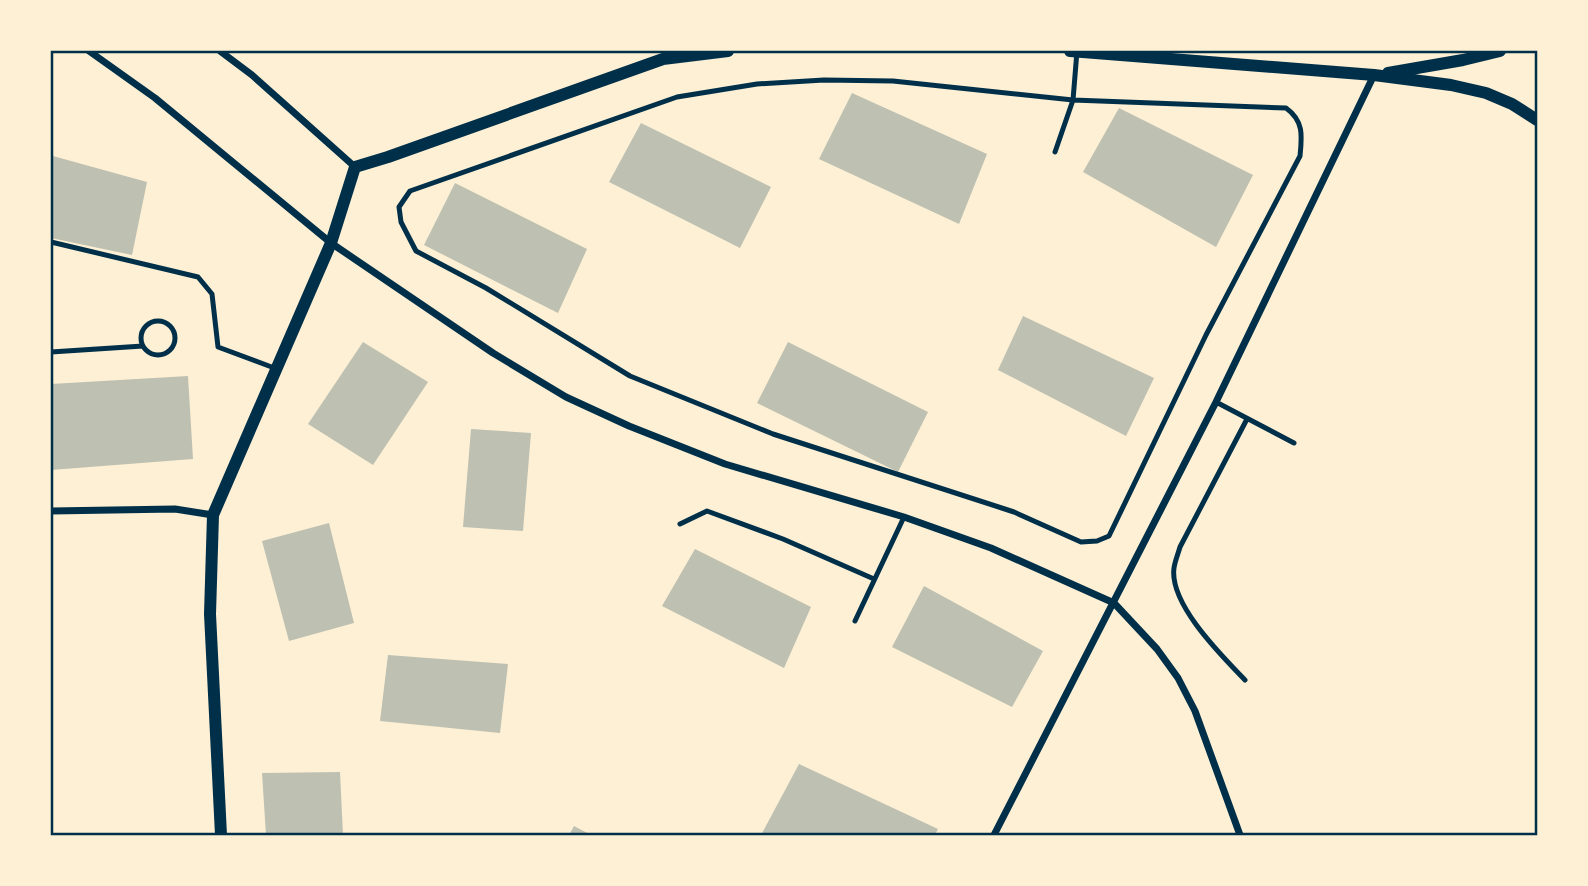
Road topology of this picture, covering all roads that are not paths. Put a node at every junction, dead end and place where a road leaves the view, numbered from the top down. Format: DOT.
graph roads {
  1 [pos="89,51"];
  2 [pos="220,51"];
  3 [pos="728,51"];
  4 [pos="1070,51"];
  5 [pos="1077,51"];
  6 [pos="1500,51"];
  7 [pos="1374,75"];
  8 [pos="1073,100"];
  9 [pos="1537,120"];
  10 [pos="1055,152"];
  11 [pos="355,167"];
  12 [pos="51,242"];
  13 [pos="331,243"];
  14 [pos="143,346"];
  15 [pos="51,352"];
  16 [pos="277,369"];
  17 [pos="1216,402"];
  18 [pos="1247,419"];
  19 [pos="1294,443"];
  20 [pos="51,511"];
  21 [pos="213,515"];
  22 [pos="904,517"];
  23 [pos="680,524"];
  24 [pos="874,579"];
  25 [pos="1114,604"];
  26 [pos="855,621"];
  27 [pos="1245,680"];
  28 [pos="221,835"];
  29 [pos="994,835"];
  30 [pos="1240,835"];
  1 -- 13 [label="street"];
  2 -- 11 [label="street"];
  3 -- 11 [label="street"];
  4 -- 5 [label="street"];
  5 -- 7 [label="street"];
  5 -- 8 [label="lane"];
  6 -- 7 [label="street"];
  7 -- 9 [label="street"];
  7 -- 17 [label="street"];
  8 -- 8 [label="lane"];
  8 -- 10 [label="lane"];
  11 -- 13 [label="street"];
  12 -- 16 [label="lane"];
  13 -- 16 [label="street"];
  13 -- 22 [label="street"];
  14 -- 14 [label="lane"];
  14 -- 15 [label="lane"];
  16 -- 21 [label="street"];
  17 -- 18 [label="lane"];
  17 -- 25 [label="street"];
  18 -- 19 [label="lane"];
  18 -- 27 [label="lane"];
  20 -- 21 [label="street"];
  21 -- 28 [label="street"];
  22 -- 24 [label="lane"];
  22 -- 25 [label="street"];
  23 -- 24 [label="lane"];
  24 -- 26 [label="lane"];
  25 -- 29 [label="street"];
  25 -- 30 [label="street"];
}
